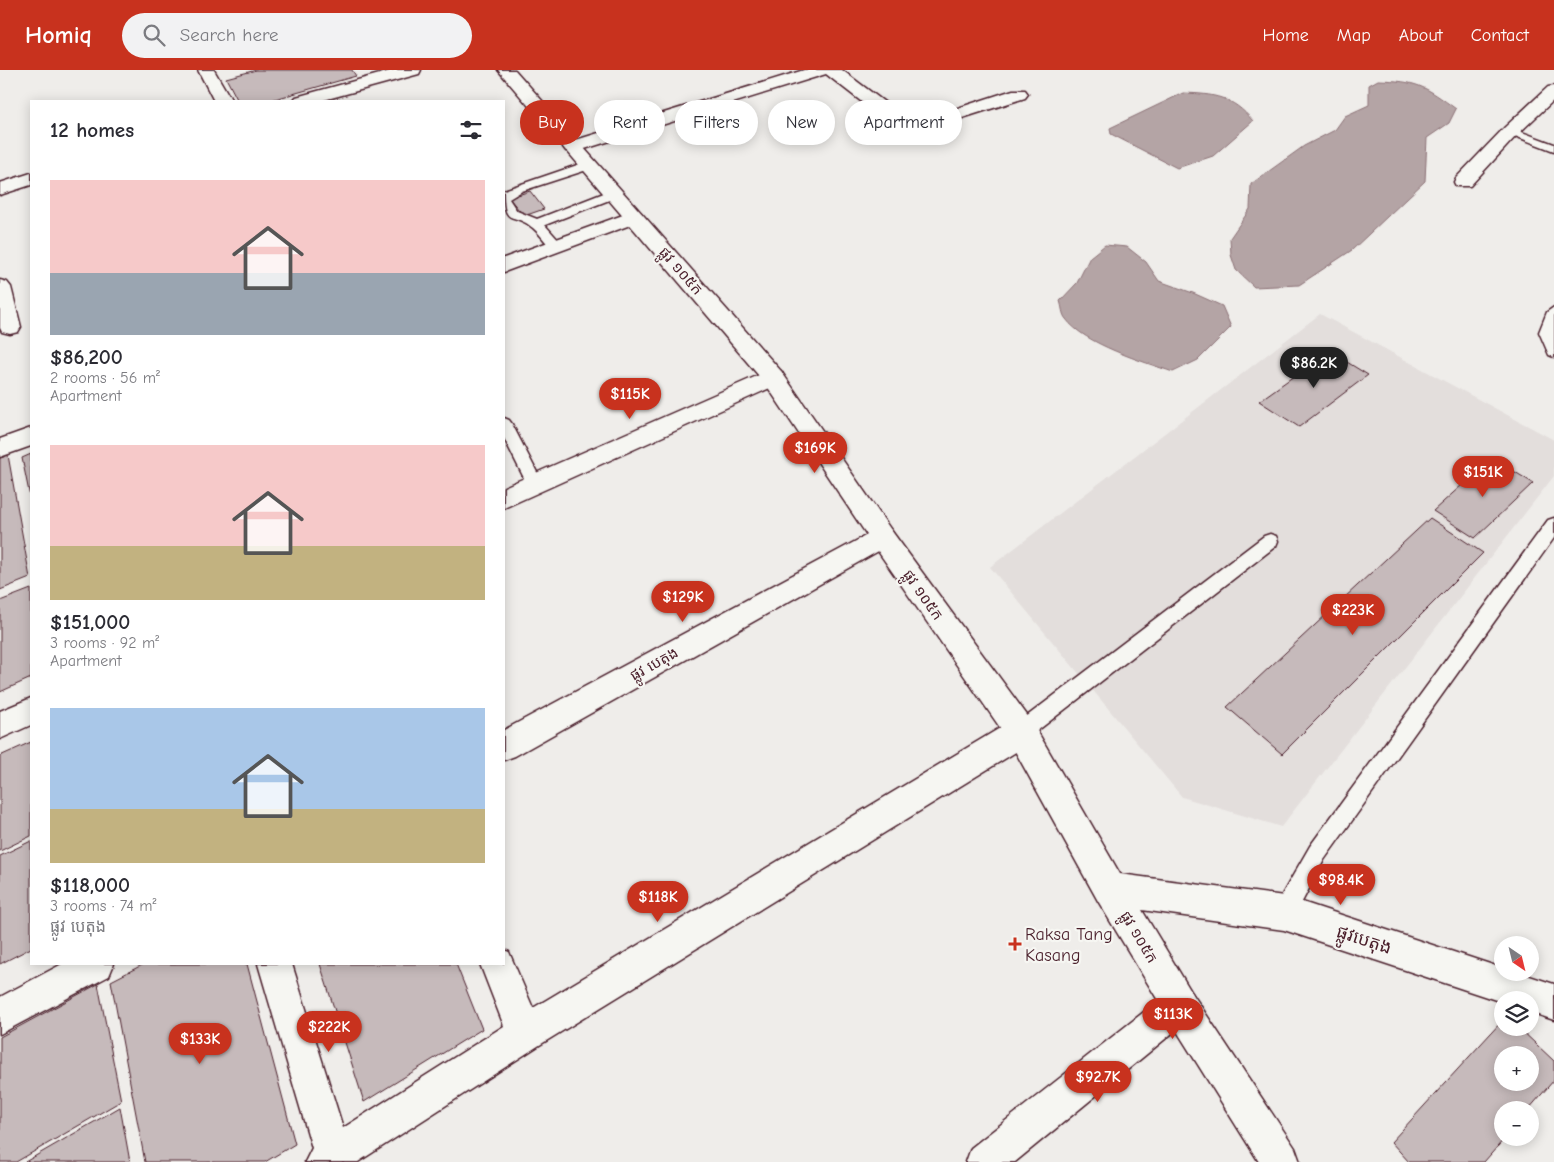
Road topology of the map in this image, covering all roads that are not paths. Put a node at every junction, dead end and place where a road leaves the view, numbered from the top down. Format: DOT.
graph roads {
  1 [pos="206,70"];
  2 [pos="413,70"];
  3 [pos="506,70"];
  4 [pos="822,70"];
  5 [pos="831,70"];
  6 [pos="1554,91"];
  7 [pos="1019,94"];
  8 [pos="222,100"];
  9 [pos="306,100"];
  10 [pos="1511,131"];
  11 [pos="572,147"];
  12 [pos="1554,148"];
  13 [pos="589,165"];
  14 [pos="30,180"];
  15 [pos="1463,182"];
  16 [pos="0,188"];
  17 [pos="613,194"];
  18 [pos="505,196"];
  19 [pos="505,202"];
  20 [pos="634,217"];
  21 [pos="537,224"];
  22 [pos="556,246"];
  23 [pos="505,265"];
  24 [pos="0,286"];
  25 [pos="1554,312"];
  26 [pos="10,327"];
  27 [pos="1554,352"];
  28 [pos="772,377"];
  29 [pos="505,426"];
  30 [pos="30,437"];
  31 [pos="0,448"];
  32 [pos="535,484"];
  33 [pos="505,498"];
  34 [pos="1554,525"];
  35 [pos="882,537"];
  36 [pos="1270,541"];
  37 [pos="30,711"];
  38 [pos="0,725"];
  39 [pos="1022,732"];
  40 [pos="505,745"];
  41 [pos="1110,888"];
  42 [pos="1284,913"];
  43 [pos="95,965"];
  44 [pos="276,965"];
  45 [pos="497,965"];
  46 [pos="1554,1002"];
  47 [pos="1180,1005"];
  48 [pos="0,1016"];
  49 [pos="525,1033"];
  50 [pos="329,1159"];
  51 [pos="985,1162"];
  52 [pos="1282,1162"];
  1 -- 8 [label="street"];
  2 -- 9 [label="street"];
  3 -- 11 [label="street, ផ្លូវ ១០៥ក"];
  4 -- 11 [label="street"];
  5 -- 7 [label="street"];
  6 -- 10 [label="street"];
  10 -- 12 [label="lane"];
  10 -- 15 [label="street"];
  11 -- 13 [label="street, ផ្លូវ ១០៥ក"];
  13 -- 17 [label="street, ផ្លូវ ១០៥ក"];
  13 -- 18 [label="lane"];
  14 -- 16 [label="street"];
  17 -- 20 [label="street, ផ្លូវ ១០៥ក"];
  17 -- 21 [label="lane"];
  19 -- 21 [label="lane"];
  20 -- 22 [label="street"];
  20 -- 28 [label="street, ផ្លូវ ១០៥ក"];
  21 -- 22 [label="lane"];
  22 -- 23 [label="street"];
  24 -- 26 [label="street"];
  25 -- 27 [label="lane"];
  28 -- 32 [label="street"];
  28 -- 35 [label="street, ផ្លូវ ១០៥ក"];
  29 -- 32 [label="lane"];
  30 -- 31 [label="street"];
  32 -- 33 [label="street"];
  34 -- 42 [label="lane"];
  35 -- 39 [label="street, ផ្លូវ ១០៥ក"];
  35 -- 40 [label="street, ផ្លូវ បេតុង"];
  36 -- 39 [label="lane"];
  37 -- 38 [label="street"];
  39 -- 41 [label="street, ផ្លូវ ១០៥ក"];
  39 -- 49 [label="street"];
  41 -- 42 [label="street, ផ្លូវបេតុង"];
  41 -- 47 [label="street, ផ្លូវ ១០៥ក"];
  42 -- 46 [label="street, ផ្លូវបេតុង"];
  43 -- 48 [label="street"];
  44 -- 50 [label="street"];
  45 -- 49 [label="street"];
  47 -- 51 [label="street"];
  47 -- 52 [label="street, ផ្លូវ ១០៥ក"];
  49 -- 50 [label="street"];
}
